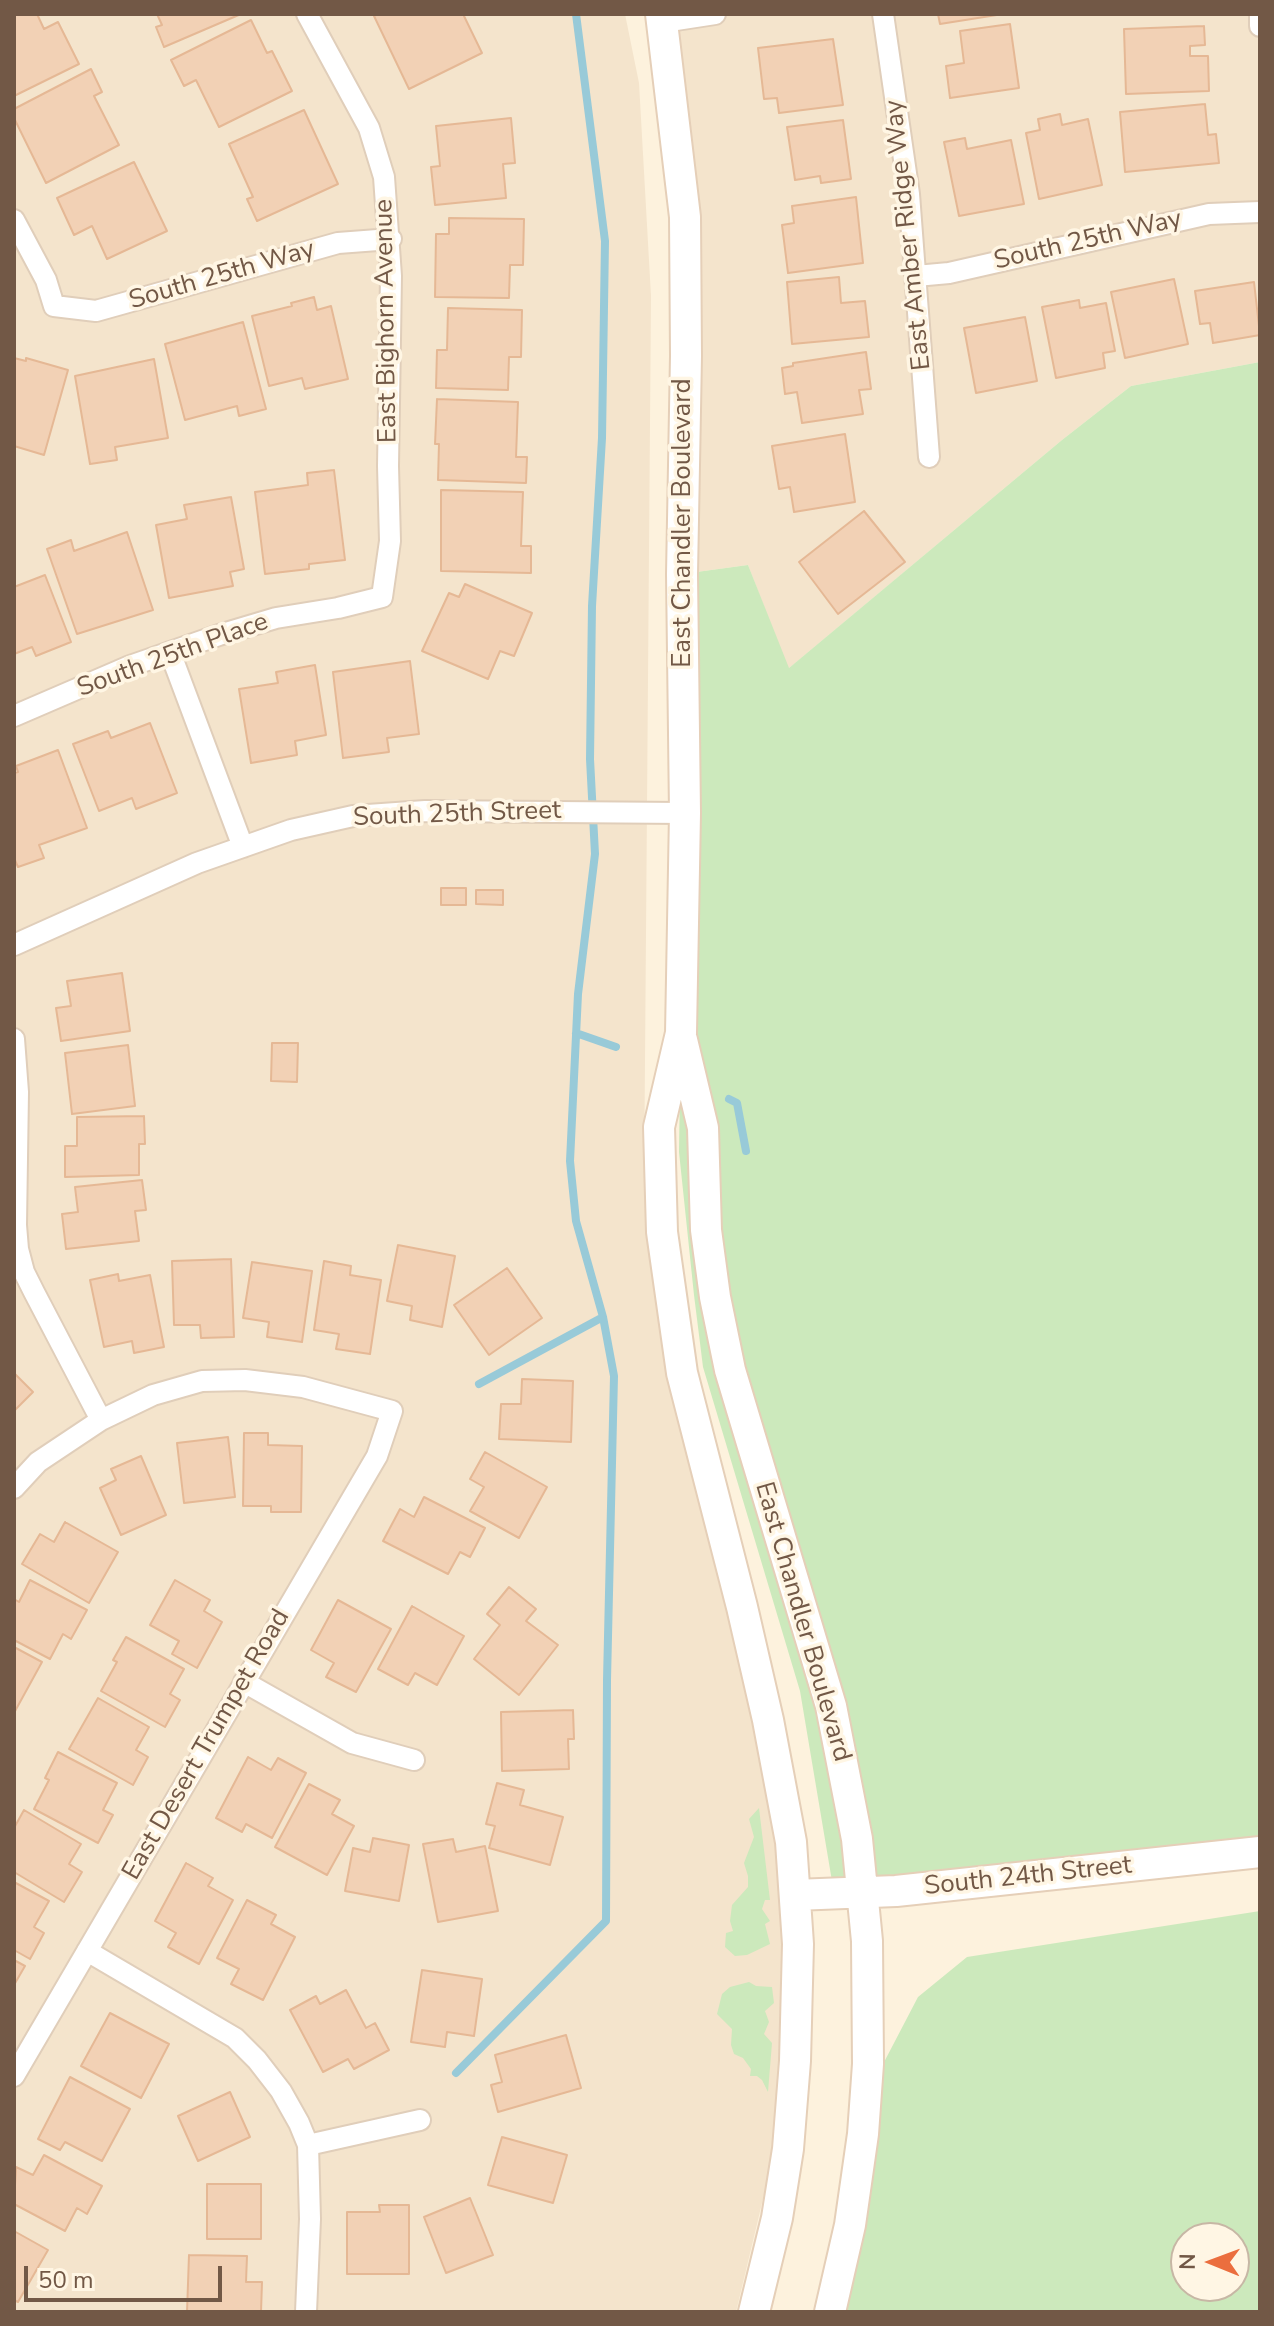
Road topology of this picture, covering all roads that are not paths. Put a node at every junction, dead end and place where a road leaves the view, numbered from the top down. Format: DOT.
graph roads {
  1 [pos="307,14"];
  2 [pos="715,14"];
  3 [pos="883,14"];
  4 [pos="1260,14"];
  5 [pos="662,18"];
  6 [pos="1260,26"];
  7 [pos="1260,212"];
  8 [pos="14,220"];
  9 [pos="391,239"];
  10 [pos="916,276"];
  11 [pos="929,457"];
  12 [pos="382,597"];
  13 [pos="170,652"];
  14 [pos="14,716"];
  15 [pos="685,813"];
  16 [pos="243,847"];
  17 [pos="14,945"];
  18 [pos="681,1033"];
  19 [pos="14,1039"];
  20 [pos="15,1168"];
  21 [pos="101,1420"];
  22 [pos="14,1488"];
  23 [pos="244,1682"];
  24 [pos="414,1760"];
  25 [pos="1260,1852"];
  26 [pos="861,1892"];
  27 [pos="795,1895"];
  28 [pos="87,1951"];
  29 [pos="14,2076"];
  30 [pos="420,2120"];
  31 [pos="308,2145"];
  32 [pos="306,2312"];
  33 [pos="754,2312"];
  34 [pos="830,2312"];
  1 -- 9 [label="street, East Bighorn Avenue"];
  2 -- 5 [label="street"];
  3 -- 10 [label="street, East Amber Ridge Way"];
  4 -- 6 [label="street"];
  5 -- 15 [label="main road, East Chandler Boulevard"];
  7 -- 10 [label="street, South 25th Way"];
  8 -- 9 [label="street, South 25th Way"];
  9 -- 12 [label="street, East Bighorn Avenue"];
  10 -- 11 [label="street, East Amber Ridge Way"];
  12 -- 13 [label="street, South 25th Place"];
  13 -- 14 [label="street, South 25th Place"];
  13 -- 16 [label="street"];
  15 -- 16 [label="street, South 25th Street"];
  15 -- 18 [label="main road, East Chandler Boulevard"];
  16 -- 17 [label="street, South 25th Street"];
  18 -- 26 [label="main road, East Chandler Boulevard"];
  18 -- 27 [label="main road, East Chandler Boulevard"];
  19 -- 20 [label="street"];
  20 -- 21 [label="street"];
  21 -- 22 [label="street"];
  21 -- 23 [label="street, East Desert Trumpet Road"];
  23 -- 24 [label="street"];
  23 -- 28 [label="street, East Desert Trumpet Road"];
  25 -- 26 [label="main road, South 24th Street"];
  26 -- 27 [label="main road, South 24th Street"];
  26 -- 34 [label="main road, East Chandler Boulevard"];
  27 -- 33 [label="main road, East Chandler Boulevard"];
  28 -- 29 [label="street, East Desert Trumpet Road"];
  28 -- 31 [label="street"];
  30 -- 31 [label="street"];
  31 -- 32 [label="street"];
}
